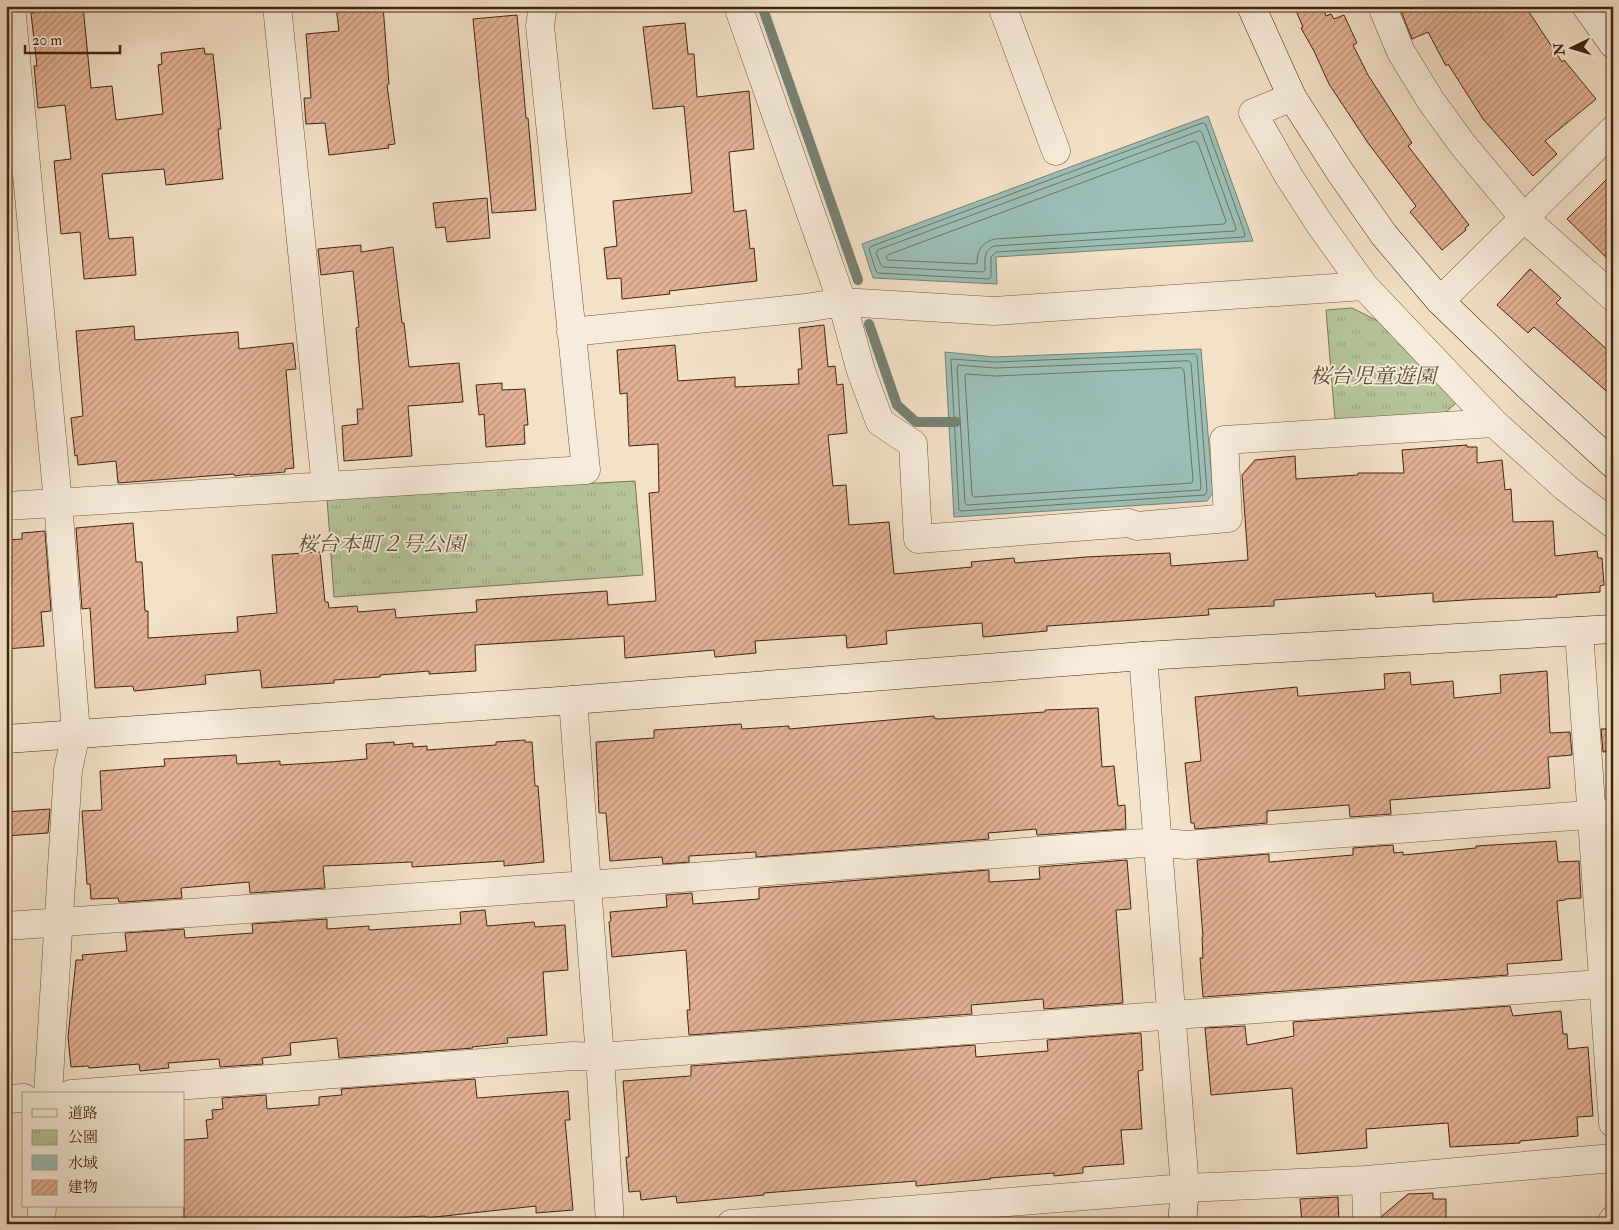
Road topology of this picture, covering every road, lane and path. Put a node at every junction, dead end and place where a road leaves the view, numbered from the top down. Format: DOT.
graph roads {
  1 [pos="11,6"];
  2 [pos="277,6"];
  3 [pos="543,6"];
  4 [pos="738,6"];
  5 [pos="1002,6"];
  6 [pos="1251,6"];
  7 [pos="1382,6"];
  8 [pos="1586,6"];
  9 [pos="1613,44"];
  10 [pos="1292,97"];
  11 [pos="1613,130"];
  12 [pos="1056,152"];
  13 [pos="1524,218"];
  14 [pos="1364,286"];
  15 [pos="1613,297"];
  16 [pos="1440,301"];
  17 [pos="842,302"];
  18 [pos="571,332"];
  19 [pos="1494,423"];
  20 [pos="1613,464"];
  21 [pos="326,486"];
  22 [pos="58,502"];
  23 [pos="6,506"];
  24 [pos="1613,524"];
  25 [pos="1613,629"];
  26 [pos="1579,631"];
  27 [pos="1143,656"];
  28 [pos="573,700"];
  29 [pos="76,733"];
  30 [pos="6,739"];
  31 [pos="1602,814"];
  32 [pos="1157,842"];
  33 [pos="587,885"];
  34 [pos="59,922"];
  35 [pos="6,926"];
  36 [pos="1608,984"];
  37 [pos="1171,1015"];
  38 [pos="600,1057"];
  39 [pos="48,1092"];
  40 [pos="97,1092"];
  41 [pos="22,1098"];
  42 [pos="6,1099"];
  43 [pos="1613,1123"];
  44 [pos="1613,1158"];
  45 [pos="1366,1180"];
  46 [pos="1185,1188"];
  47 [pos="42,1208"];
  48 [pos="983,1214"];
  49 [pos="1613,1220"];
  50 [pos="800,1221"];
  51 [pos="41,1224"];
  52 [pos="610,1224"];
  53 [pos="731,1224"];
  54 [pos="1182,1224"];
  55 [pos="1367,1224"];
  56 [pos="1612,1224"];
  1 -- 22 [label="street"];
  2 -- 21 [label="street"];
  3 -- 18 [label="street"];
  4 -- 17 [label="street"];
  5 -- 12 [label="street"];
  6 -- 10 [label="street"];
  7 -- 13 [label="street"];
  8 -- 9 [label="street"];
  10 -- 14 [label="street"];
  10 -- 16 [label="street"];
  11 -- 13 [label="street"];
  13 -- 15 [label="street"];
  13 -- 16 [label="street"];
  14 -- 17 [label="street"];
  14 -- 19 [label="street"];
  16 -- 20 [label="street"];
  17 -- 18 [label="street"];
  17 -- 19 [label="street"];
  18 -- 21 [label="street"];
  19 -- 24 [label="street"];
  21 -- 22 [label="street"];
  22 -- 23 [label="street"];
  22 -- 29 [label="street"];
  25 -- 26 [label="street"];
  26 -- 27 [label="street"];
  26 -- 31 [label="street"];
  27 -- 28 [label="street"];
  27 -- 32 [label="street"];
  28 -- 29 [label="street"];
  28 -- 33 [label="street"];
  29 -- 30 [label="street"];
  29 -- 34 [label="street"];
  31 -- 32 [label="street"];
  31 -- 36 [label="street"];
  32 -- 33 [label="street"];
  32 -- 37 [label="street"];
  33 -- 34 [label="street"];
  33 -- 38 [label="street"];
  34 -- 35 [label="street"];
  34 -- 39 [label="street"];
  36 -- 37 [label="street"];
  36 -- 43 [label="street"];
  37 -- 38 [label="street"];
  37 -- 46 [label="street"];
  38 -- 40 [label="street"];
  38 -- 52 [label="street"];
  41 -- 42 [label="street"];
  44 -- 45 [label="street"];
  45 -- 46 [label="street"];
  45 -- 55 [label="street"];
  46 -- 48 [label="street"];
  46 -- 54 [label="street"];
  47 -- 51 [label="street"];
  48 -- 50 [label="street"];
  49 -- 56 [label="street"];
  50 -- 53 [label="street"];
}
